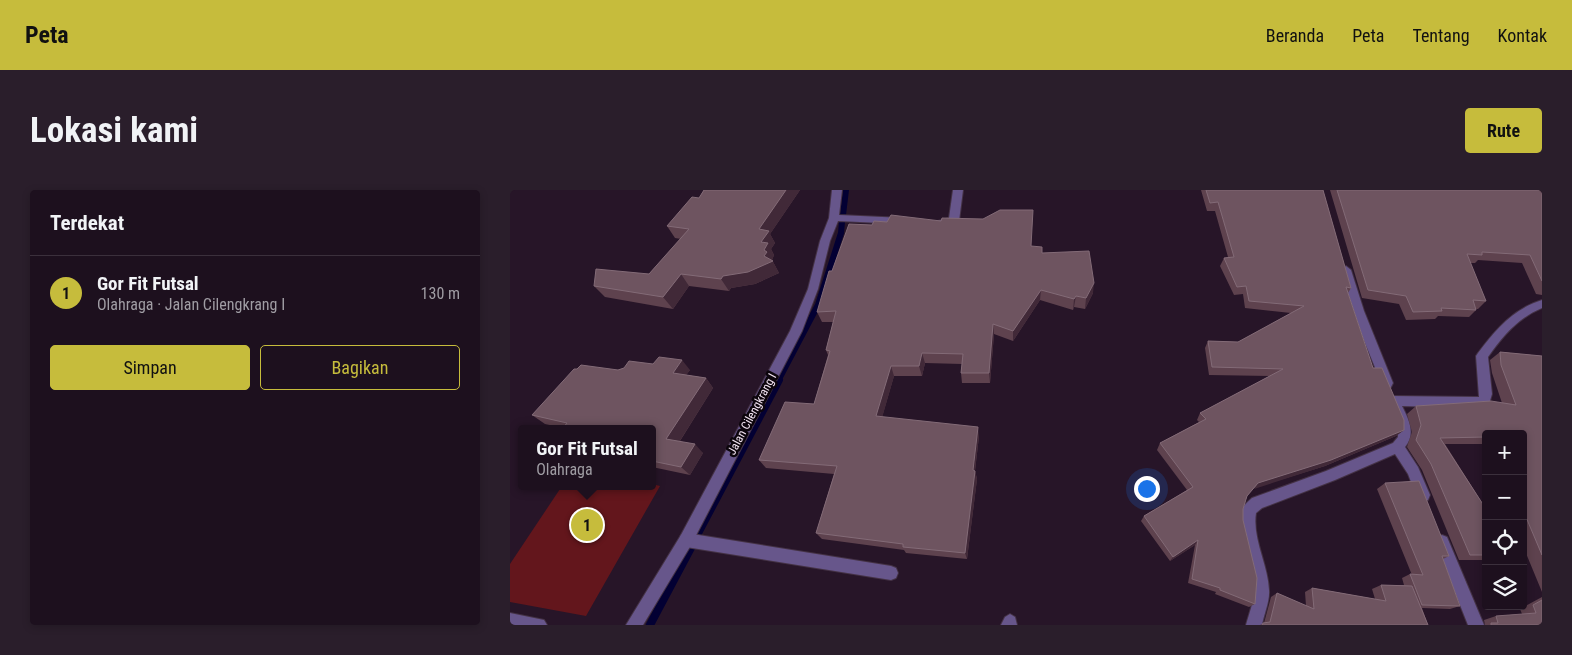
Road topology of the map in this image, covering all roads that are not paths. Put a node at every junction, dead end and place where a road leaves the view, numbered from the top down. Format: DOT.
graph roads {
  1 [pos="837,190"];
  2 [pos="958,190"];
  3 [pos="834,218"];
  4 [pos="912,221"];
  5 [pos="931,222"];
  6 [pos="1342,257"];
  7 [pos="1542,304"];
  8 [pos="1394,400"];
  9 [pos="1398,447"];
  10 [pos="1429,510"];
  11 [pos="1435,526"];
  12 [pos="686,540"];
  13 [pos="891,573"];
  14 [pos="510,622"];
  15 [pos="539,625"];
  16 [pos="634,625"];
  17 [pos="1254,625"];
  18 [pos="1476,625"];
  1 -- 3 [label="street, Jalan Cilengkrang I"];
  2 -- 5 [label="street"];
  3 -- 4 [label="street"];
  3 -- 12 [label="street, Jalan Cilengkrang I"];
  6 -- 8 [label="street"];
  7 -- 8 [label="street"];
  8 -- 9 [label="street"];
  9 -- 10 [label="street"];
  9 -- 17 [label="street"];
  11 -- 18 [label="street"];
  12 -- 13 [label="street"];
  12 -- 16 [label="street, Jalan Cilengkrang I"];
  14 -- 15 [label="street"];
}
